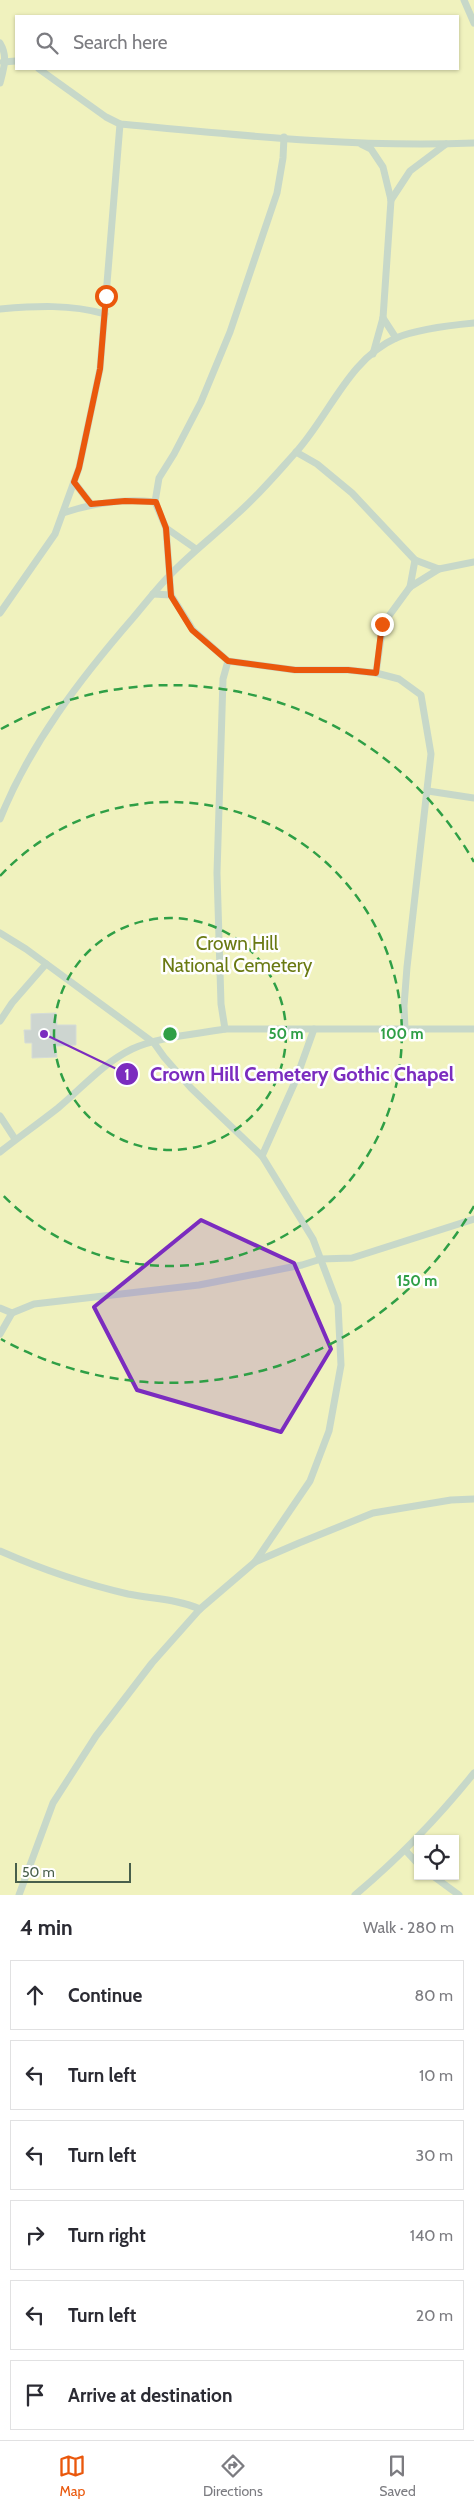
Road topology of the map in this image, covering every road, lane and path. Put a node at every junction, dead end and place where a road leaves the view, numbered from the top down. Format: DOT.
graph roads {
  1 [pos="464,0"];
  2 [pos="474,23"];
  3 [pos="0,43"];
  4 [pos="15,61"];
  5 [pos="2,62"];
  6 [pos="40,70"];
  7 [pos="0,83"];
  8 [pos="120,124"];
  9 [pos="284,137"];
  10 [pos="357,142"];
  11 [pos="474,143"];
  12 [pos="447,144"];
  13 [pos="391,200"];
  14 [pos="0,309"];
  15 [pos="104,314"];
  16 [pos="382,318"];
  17 [pos="474,323"];
  18 [pos="396,338"];
  19 [pos="373,354"];
  20 [pos="296,452"];
  21 [pos="74,482"];
  22 [pos="156,502"];
  23 [pos="91,504"];
  24 [pos="62,513"];
  25 [pos="166,528"];
  26 [pos="196,548"];
  27 [pos="415,560"];
  28 [pos="474,562"];
  29 [pos="439,569"];
  30 [pos="168,576"];
  31 [pos="410,587"];
  32 [pos="153,594"];
  33 [pos="171,596"];
  34 [pos="1,610"];
  35 [pos="228,661"];
  36 [pos="376,673"];
  37 [pos="428,791"];
  38 [pos="474,798"];
  39 [pos="0,819"];
  40 [pos="0,933"];
  41 [pos="46,964"];
  42 [pos="0,1021"];
  43 [pos="225,1028"];
  44 [pos="314,1028"];
  45 [pos="405,1029"];
  46 [pos="474,1029"];
  47 [pos="154,1043"];
  48 [pos="0,1116"];
  49 [pos="15,1139"];
  50 [pos="0,1152"];
  51 [pos="262,1156"];
  52 [pos="474,1219"];
  53 [pos="321,1260"];
  54 [pos="0,1308"];
  55 [pos="12,1313"];
  56 [pos="0,1334"];
  57 [pos="474,1499"];
  58 [pos="0,1551"];
  59 [pos="255,1562"];
  60 [pos="200,1609"];
  61 [pos="474,1773"];
  62 [pos="406,1851"];
  63 [pos="414,1860"];
  64 [pos="438,1880"];
  65 [pos="19,1895"];
  66 [pos="355,1895"];
  67 [pos="459,1895"];
  1 -- 2 [label="lane"];
  3 -- 5 [label="lane"];
  4 -- 5 [label="lane"];
  5 -- 7 [label="lane"];
  6 -- 8 [label="lane"];
  8 -- 9 [label="lane"];
  8 -- 15 [label="lane"];
  9 -- 10 [label="lane"];
  9 -- 22 [label="lane"];
  10 -- 12 [label="lane"];
  10 -- 13 [label="lane"];
  11 -- 12 [label="lane"];
  12 -- 13 [label="lane"];
  13 -- 16 [label="lane"];
  14 -- 15 [label="lane"];
  15 -- 21 [label="lane"];
  16 -- 18 [label="lane"];
  16 -- 19 [label="lane"];
  17 -- 18 [label="lane"];
  18 -- 19 [label="lane"];
  19 -- 20 [label="lane"];
  20 -- 26 [label="lane"];
  20 -- 27 [label="lane"];
  21 -- 23 [label="lane"];
  21 -- 24 [label="lane"];
  22 -- 23 [label="lane"];
  22 -- 25 [label="lane"];
  23 -- 24 [label="lane"];
  24 -- 34 [label="lane"];
  25 -- 26 [label="lane"];
  25 -- 30 [label="lane"];
  26 -- 30 [label="lane"];
  27 -- 29 [label="lane"];
  27 -- 31 [label="lane"];
  28 -- 29 [label="lane"];
  29 -- 31 [label="lane"];
  30 -- 32 [label="lane"];
  30 -- 33 [label="lane"];
  31 -- 36 [label="lane"];
  32 -- 33 [label="lane"];
  32 -- 39 [label="lane"];
  33 -- 35 [label="lane"];
  35 -- 36 [label="lane"];
  35 -- 43 [label="lane"];
  36 -- 37 [label="lane"];
  37 -- 38 [label="lane"];
  37 -- 45 [label="lane"];
  40 -- 41 [label="lane"];
  41 -- 42 [label="lane"];
  41 -- 47 [label="lane"];
  43 -- 44 [label="lane"];
  43 -- 47 [label="lane"];
  44 -- 45 [label="lane"];
  44 -- 51 [label="lane"];
  45 -- 46 [label="lane"];
  47 -- 49 [label="lane"];
  47 -- 51 [label="lane"];
  48 -- 49 [label="lane"];
  49 -- 50 [label="lane"];
  51 -- 53 [label="lane"];
  52 -- 53 [label="lane"];
  53 -- 55 [label="lane"];
  53 -- 59 [label="lane"];
  54 -- 55 [label="lane"];
  55 -- 56 [label="lane"];
  57 -- 59 [label="lane"];
  58 -- 60 [label="lane"];
  59 -- 60 [label="lane"];
  60 -- 65 [label="lane"];
  61 -- 62 [label="lane"];
  62 -- 63 [label="lane"];
  62 -- 66 [label="lane"];
  64 -- 67 [label="lane"];
}
